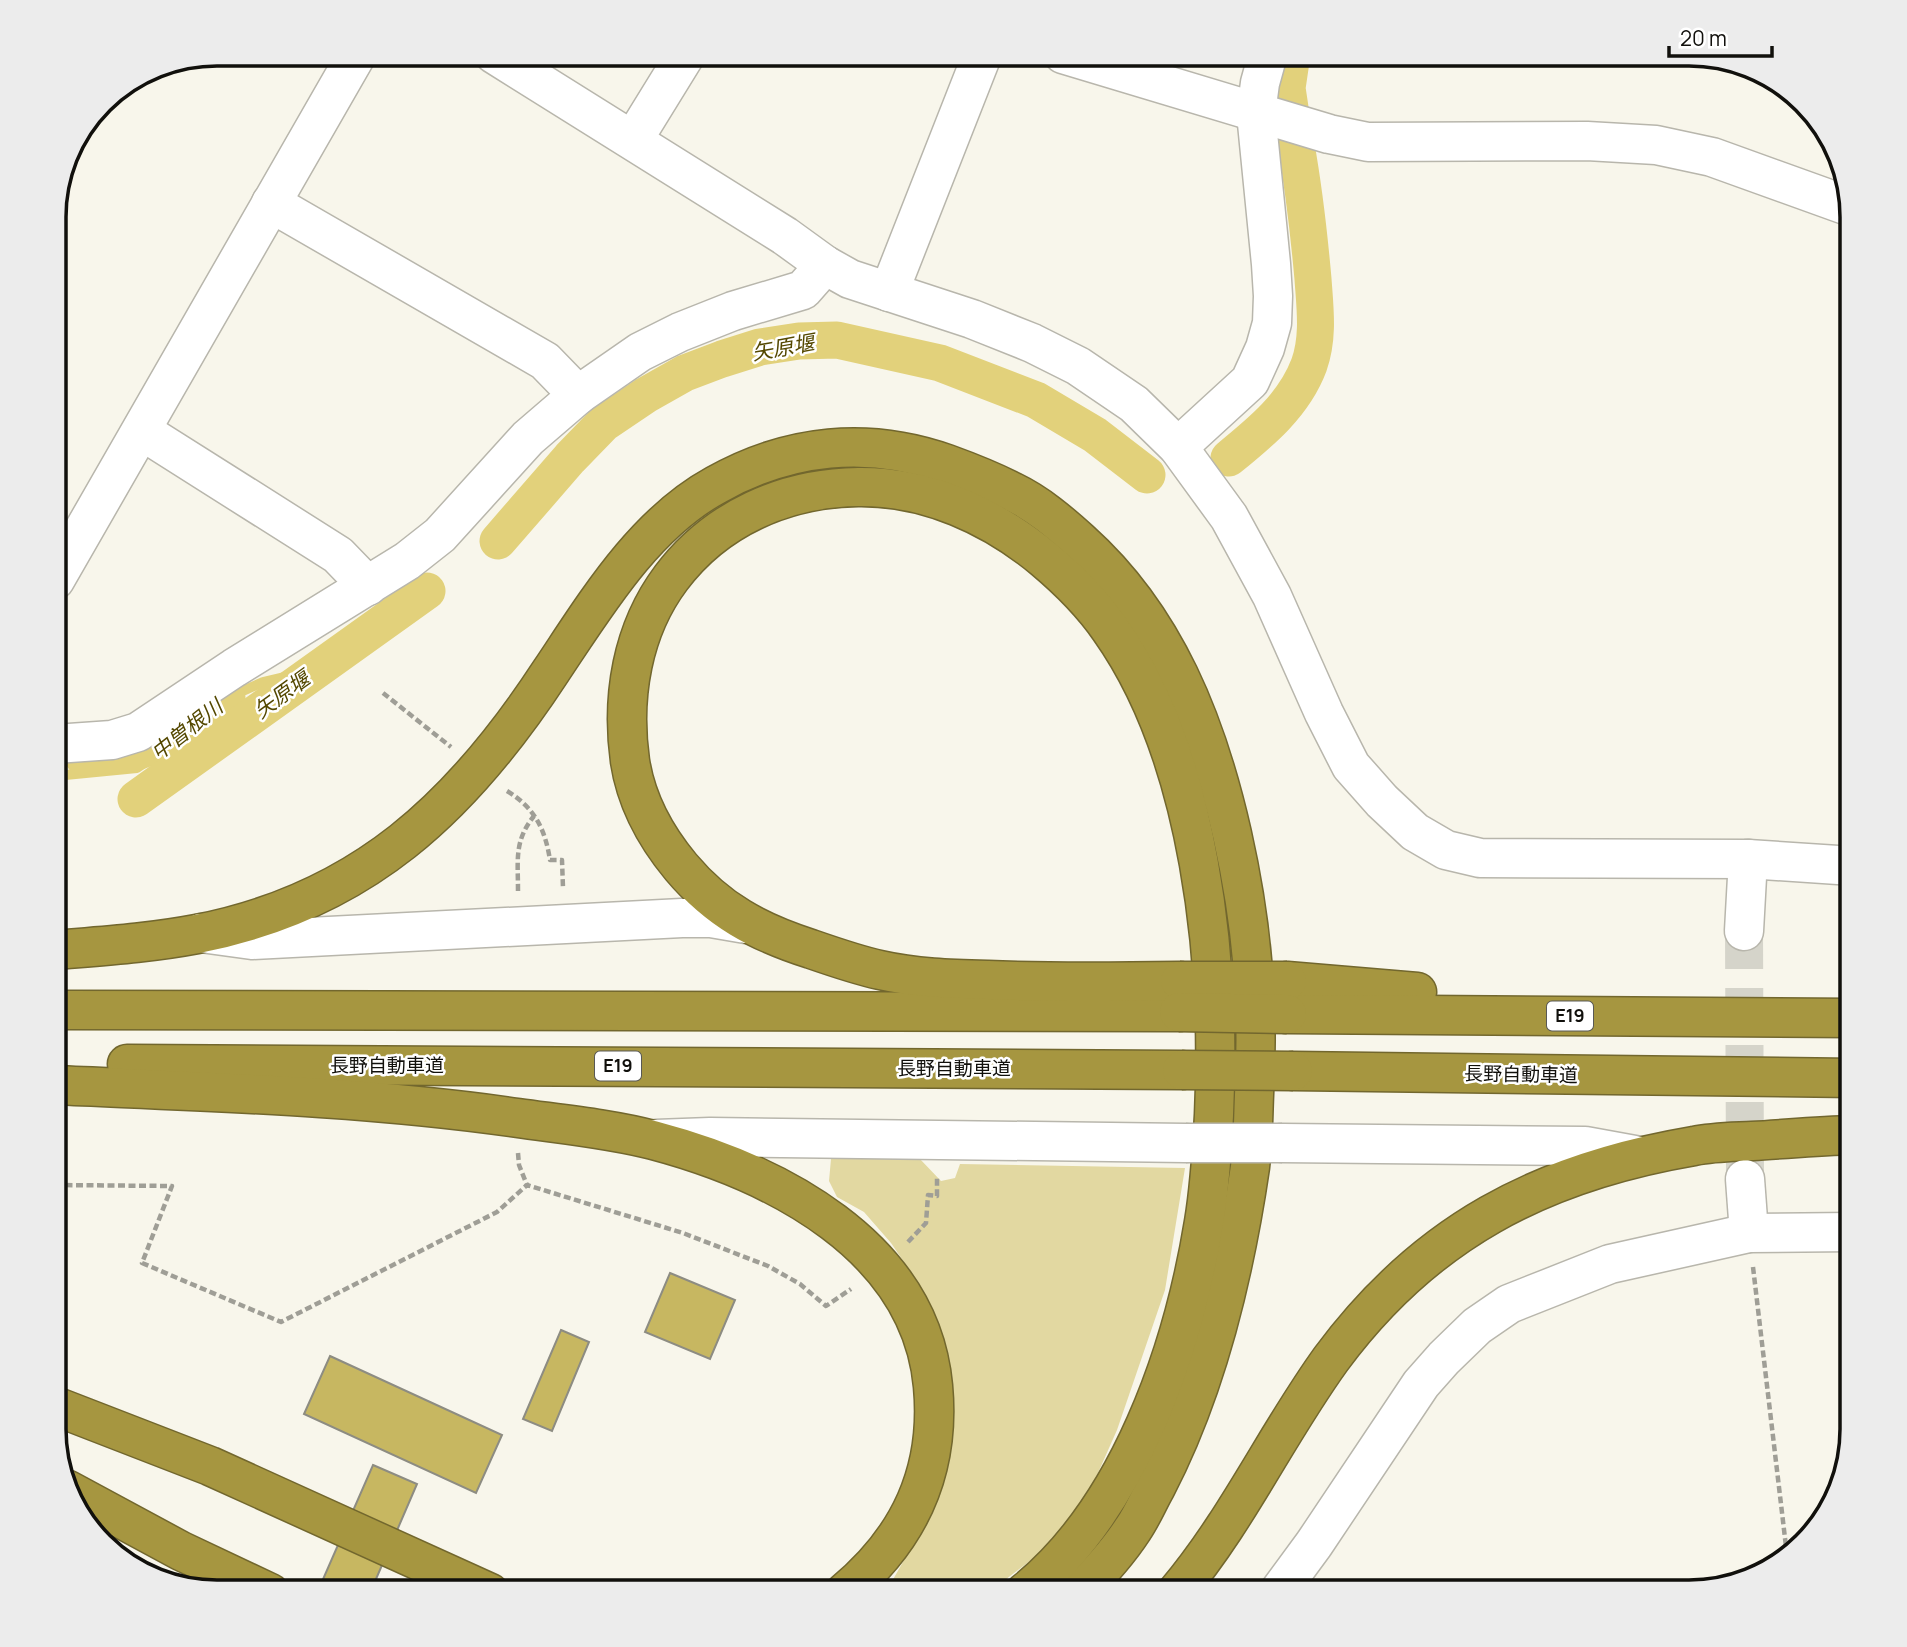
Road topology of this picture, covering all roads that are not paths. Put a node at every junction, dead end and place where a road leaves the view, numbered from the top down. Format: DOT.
graph roads {
  1 [pos="349,66"];
  2 [pos="513,66"];
  3 [pos="678,66"];
  4 [pos="978,66"];
  5 [pos="1102,66"];
  6 [pos="1265,66"];
  7 [pos="1256,113"];
  8 [pos="632,140"];
  9 [pos="271,203"];
  10 [pos="1839,203"];
  11 [pos="825,265"];
  12 [pos="889,292"];
  13 [pos="578,395"];
  14 [pos="142,431"];
  15 [pos="1178,447"];
  16 [pos="67,559"];
  17 [pos="368,586"];
  18 [pos="67,743"];
  19 [pos="1748,859"];
  20 [pos="1840,865"];
  21 [pos="746,924"];
  22 [pos="1744,931"];
  23 [pos="201,933"];
  24 [pos="67,949"];
  25 [pos="1179,997"];
  26 [pos="67,1010"];
  27 [pos="1840,1018"];
  28 [pos="67,1063"];
  29 [pos="1840,1078"];
  30 [pos="67,1086"];
  31 [pos="1840,1136"];
  32 [pos="650,1139"];
  33 [pos="1640,1156"];
  34 [pos="1745,1179"];
  35 [pos="1840,1232"];
  36 [pos="1749,1233"];
  37 [pos="67,1411"];
  38 [pos="83,1498"];
  39 [pos="242,1580"];
  40 [pos="462,1580"];
  41 [pos="860,1580"];
  42 [pos="1039,1580"];
  43 [pos="1092,1580"];
  44 [pos="1186,1580"];
  45 [pos="1288,1580"];
  1 -- 9 [label="street"];
  2 -- 8 [label="street"];
  3 -- 8 [label="street"];
  4 -- 12 [label="street"];
  5 -- 7 [label="street"];
  6 -- 7 [label="street"];
  7 -- 10 [label="street"];
  7 -- 15 [label="street"];
  8 -- 11 [label="street"];
  9 -- 13 [label="street"];
  9 -- 14 [label="street"];
  11 -- 12 [label="street"];
  11 -- 13 [label="street"];
  12 -- 15 [label="street"];
  13 -- 17 [label="street"];
  14 -- 16 [label="street"];
  14 -- 17 [label="street"];
  15 -- 19 [label="street"];
  17 -- 18 [label="street"];
  19 -- 20 [label="street"];
  19 -- 22 [label="street"];
  21 -- 23 [label="street"];
  21 -- 25 [label="highway"];
  21 -- 42 [label="highway"];
  23 -- 24 [label="highway"];
  23 -- 43 [label="highway"];
  25 -- 26 [label="highway, E19"];
  25 -- 27 [label="highway, E19, bridge"];
  28 -- 29 [label="highway, 長野自動車道 / E19, bridge"];
  30 -- 32 [label="highway"];
  31 -- 33 [label="highway"];
  32 -- 33 [label="street, bridge"];
  32 -- 41 [label="highway"];
  33 -- 44 [label="highway"];
  34 -- 36 [label="street"];
  35 -- 36 [label="street"];
  36 -- 45 [label="street"];
  37 -- 40 [label="highway"];
  38 -- 39 [label="highway"];
}
